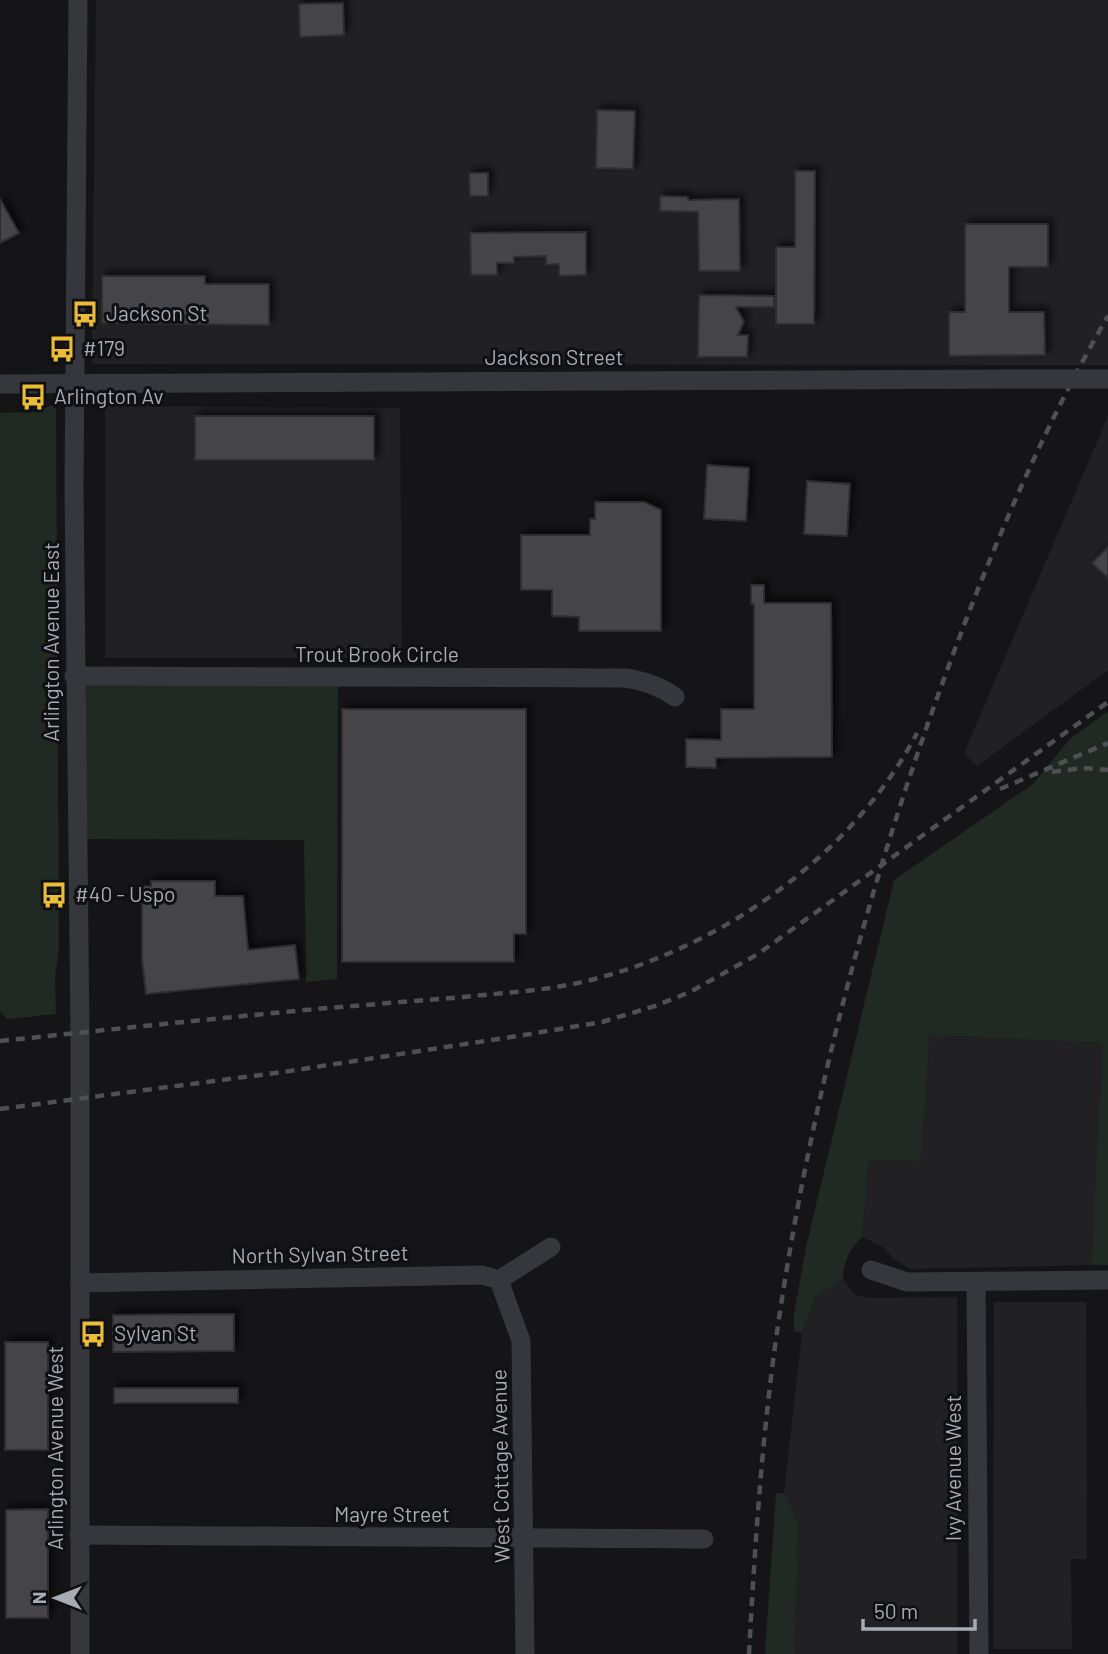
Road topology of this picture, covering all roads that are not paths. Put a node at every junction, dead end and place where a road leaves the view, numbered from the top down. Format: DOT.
graph roads {
  1 [pos="78,0"];
  2 [pos="1108,379"];
  3 [pos="0,384"];
  4 [pos="75,384"];
  5 [pos="74,676"];
  6 [pos="676,697"];
  7 [pos="551,1247"];
  8 [pos="871,1270"];
  9 [pos="499,1280"];
  10 [pos="1108,1280"];
  11 [pos="976,1282"];
  12 [pos="80,1283"];
  13 [pos="79,1535"];
  14 [pos="525,1538"];
  15 [pos="704,1539"];
  16 [pos="80,1654"];
  17 [pos="525,1654"];
  18 [pos="979,1654"];
  1 -- 4 [label="street, Arlington Avenue East"];
  2 -- 4 [label="street, Jackson Street, bridge"];
  3 -- 4 [label="street, Jackson Street"];
  4 -- 5 [label="street, Arlington Avenue East"];
  5 -- 6 [label="street, Trout Brook Circle"];
  5 -- 12 [label="street, Arlington Avenue East"];
  7 -- 9 [label="street"];
  8 -- 11 [label="street"];
  9 -- 12 [label="street, North Sylvan Street"];
  9 -- 14 [label="street, West Cottage Avenue"];
  10 -- 11 [label="street"];
  11 -- 18 [label="street, Ivy Avenue West"];
  12 -- 13 [label="street, Arlington Avenue West"];
  13 -- 14 [label="street, Mayre Street"];
  13 -- 16 [label="street, Arlington Avenue West"];
  14 -- 15 [label="street, Mayre Street"];
  14 -- 17 [label="street, West Cottage Avenue"];
}
